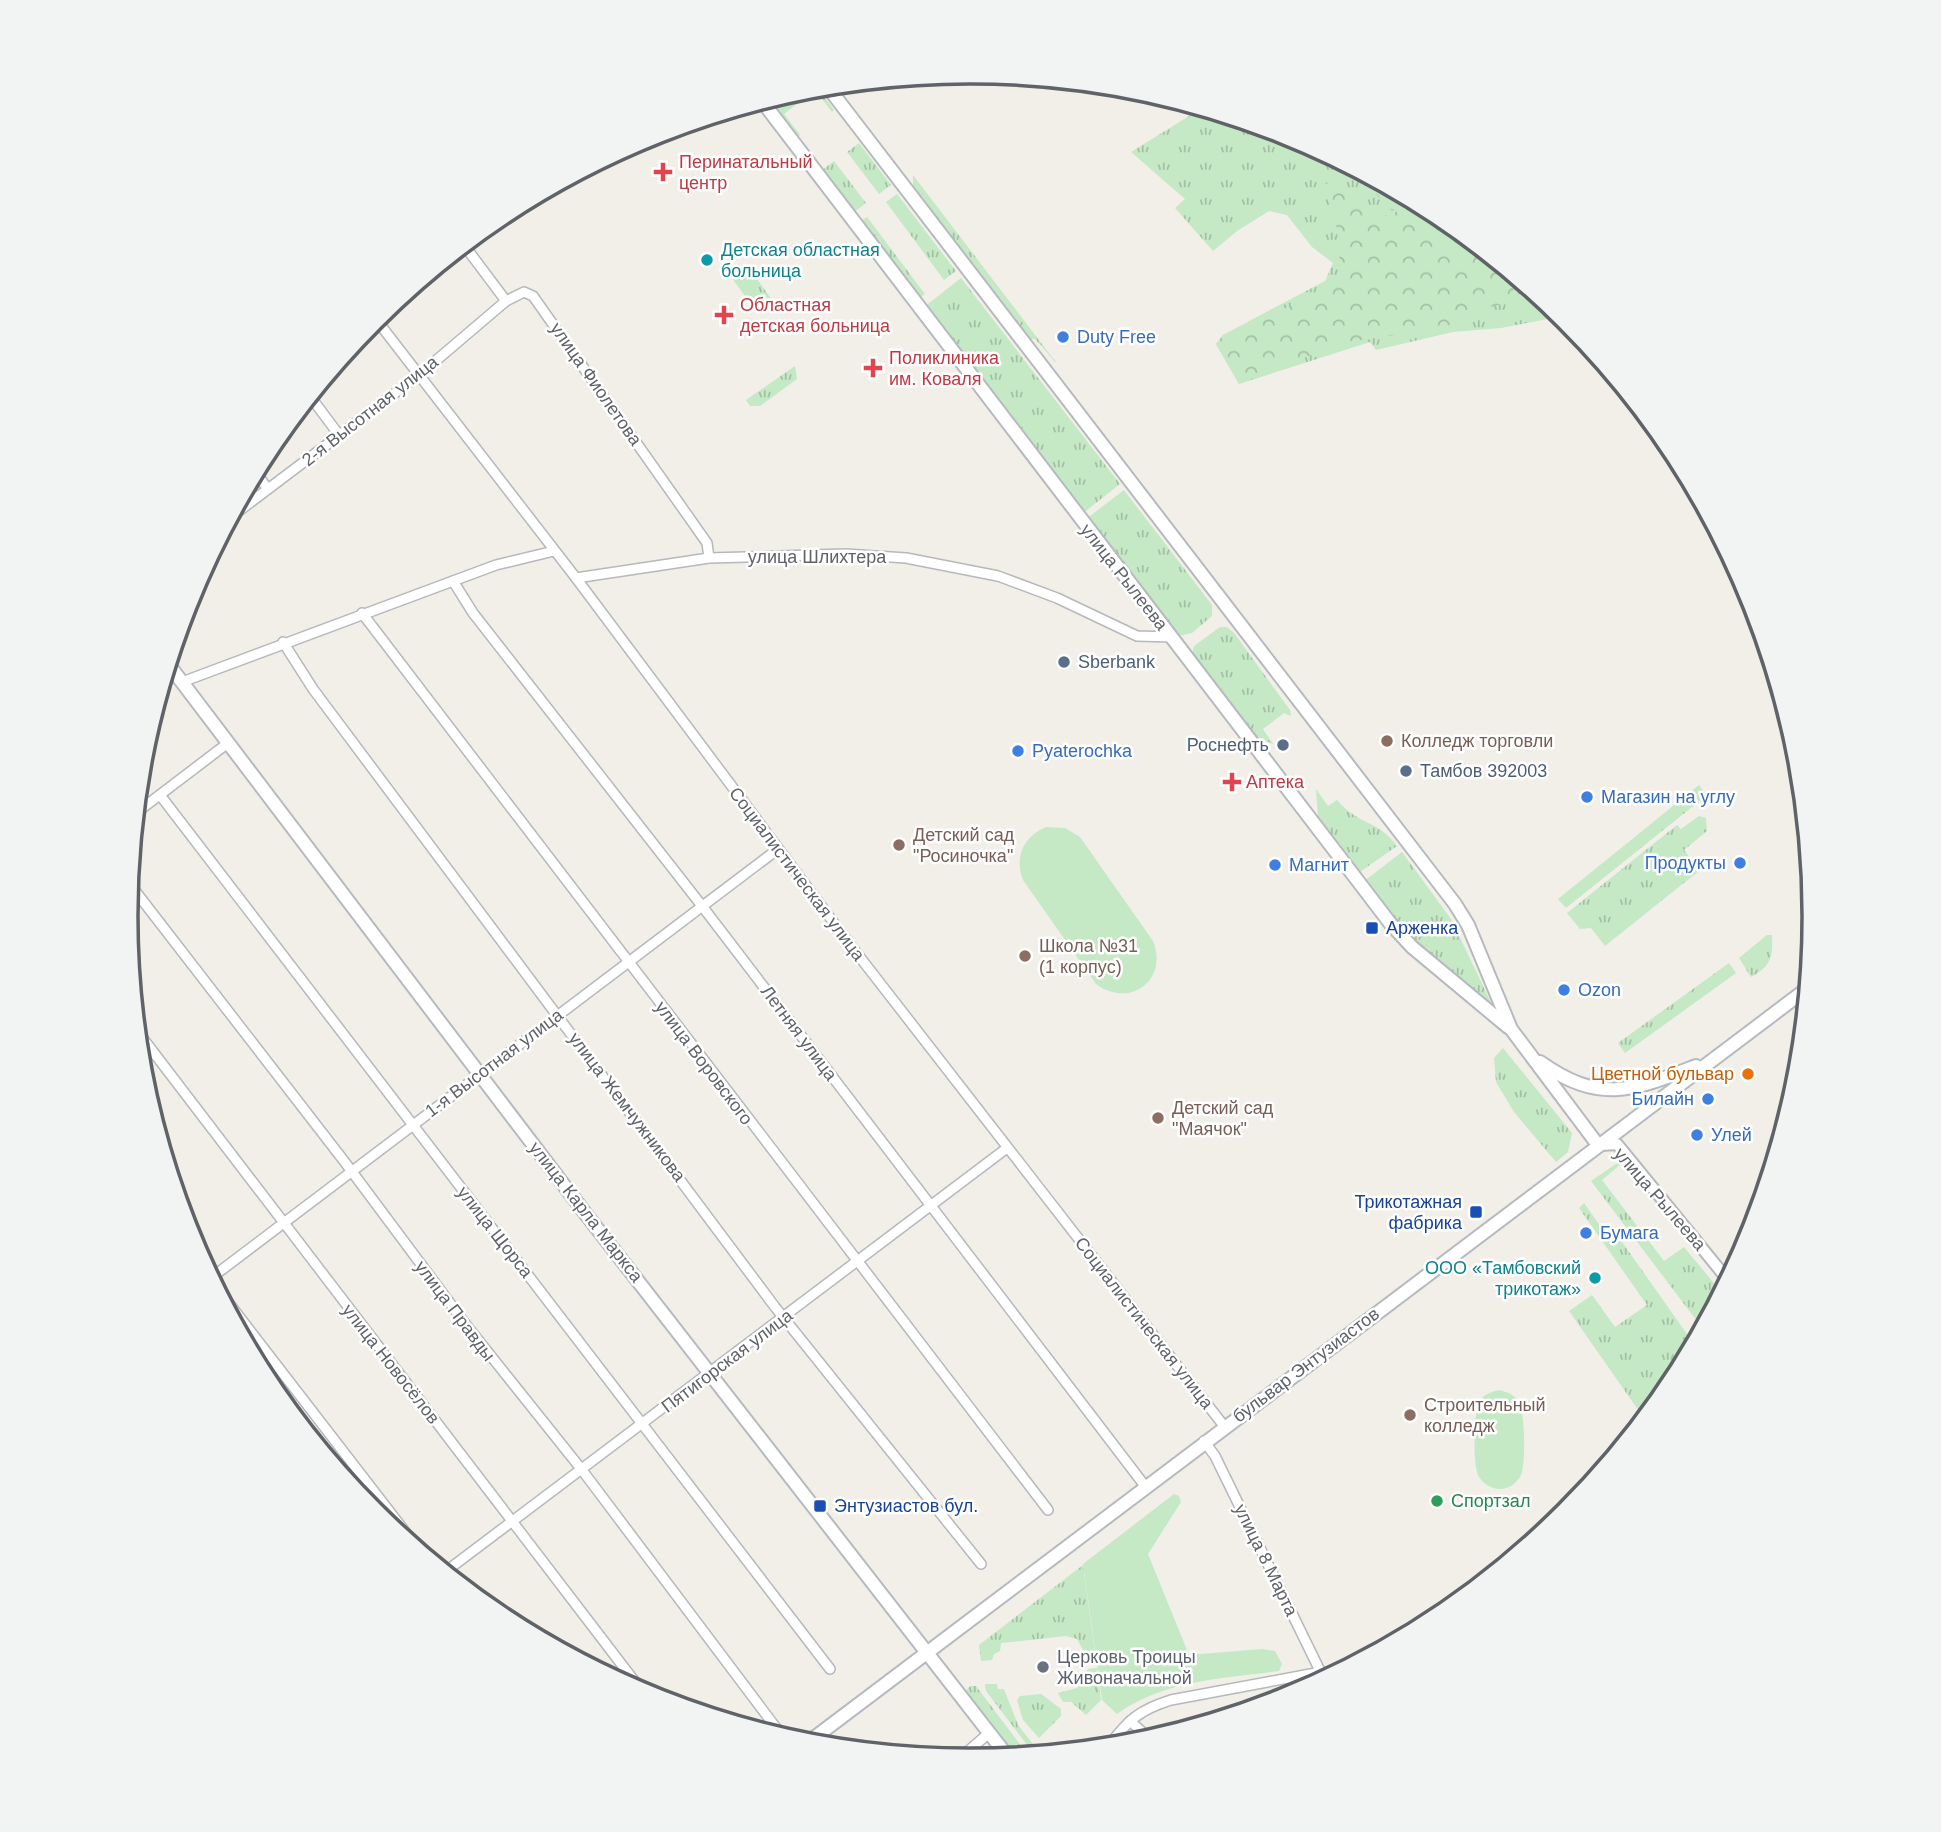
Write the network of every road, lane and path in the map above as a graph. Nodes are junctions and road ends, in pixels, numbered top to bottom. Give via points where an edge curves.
1 (834, 96) edge
2 (768, 109) edge
3 (469, 252) edge
4 (506, 302) junction
5 (383, 327) edge
6 (419, 375) junction
7 (315, 403) edge
8 (339, 435) junction
9 (262, 481) edge
10 (268, 489) junction
11 (248, 504) edge
12 (554, 551) junction
13 (709, 558) junction
14 (576, 578) junction
15 (453, 581) junction
16 (362, 613) junction
17 (1172, 637) junction
18 (283, 642) junction
19 (176, 673) edge
20 (182, 682) junction
21 (228, 743) junction
22 (160, 795) junction
23 (146, 805) edge
24 (778, 849) junction
25 (139, 894) edge
26 (702, 906) junction
27 (628, 963) junction
28 (1798, 995) edge
29 (558, 1015) junction
30 (1511, 1029) junction
31 (149, 1047) edge
32 (1528, 1054) junction
33 (1709, 1061) junction
34 (480, 1074) junction
35 (412, 1125) junction
36 (1598, 1145) junction
37 (1007, 1148) junction
38 (351, 1171) junction
39 (930, 1206) junction
40 (284, 1223) junction
41 (856, 1263) junction
42 (219, 1272) edge
43 (1722, 1273) edge
44 (783, 1318) junction
45 (248, 1328) edge
46 (711, 1373) junction
47 (644, 1423) junction
48 (1224, 1426) junction
49 (1204, 1441) junction
50 (582, 1470) junction
51 (1145, 1486) junction
52 (389, 1510) edge
53 (1048, 1510) dead end
54 (512, 1522) junction
55 (981, 1564) dead end
56 (452, 1567) edge
57 (929, 1651) junction
58 (830, 1669) dead end
59 (1320, 1670) edge
60 (629, 1674) edge
61 (1301, 1680) edge
62 (1130, 1721) junction
63 (773, 1724) edge
64 (1140, 1730) edge
65 (989, 1733) junction
66 (819, 1734) edge
67 (1119, 1734) edge
68 (1000, 1747) edge
69 (972, 1748) edge

1 - 30 main road, улица Рылеева via 1455,904
2 - 17 main road, улица Рылеева
3 - 4 street
4 - 6 street, 2-я Высотная улица
4 - 13 street, улица Фиолетова via 524,292 533,296 707,543
5 - 6 street, Социалистическая улица
6 - 8 street, 2-я Высотная улица
6 - 12 street, Социалистическая улица
7 - 8 street
8 - 10 street, 2-я Высотная улица
9 - 10 street
10 - 11 street, 2-я Высотная улица
12 - 14 street, Социалистическая улица
12 - 15 street
13 - 14 street, улица Шлихтера
13 - 17 street, улица Шлихтера via 846,554 948,564 1057,598 1137,636
14 - 24 street, Социалистическая улица
15 - 16 street
15 - 26 street, Летняя улица via 473,613
16 - 18 street
16 - 27 street, улица Воровского
17 - 30 main road, улица Рылеева via 1390,923 1412,947
18 - 20 street
18 - 29 street, улица Жемчужникова via 313,689
19 - 20 main road, улица Карла Маркса
20 - 21 main road, улица Карла Маркса
21 - 22 street
21 - 34 main road, улица Карла Маркса
22 - 23 street
22 - 35 street, улица Щорса
24 - 26 street, 1-я Высотная улица
24 - 37 street, Социалистическая улица
25 - 38 street, улица Правды
26 - 27 street, 1-я Высотная улица
26 - 39 street, Летняя улица
27 - 29 street, 1-я Высотная улица
27 - 41 street, улица Воровского
28 - 33 main road, бульвар Энтузиастов
29 - 34 street, 1-я Высотная улица
29 - 44 street, улица Жемчужникова
30 - 32 main road, улица Рылеева
31 - 40 street, улица Новосёлов
32 - 33 main road via 1553,1072 1617,1091
32 - 36 main road, улица Рылеева
33 - 36 main road, бульвар Энтузиастов
34 - 35 street, 1-я Высотная улица
34 - 46 main road, улица Карла Маркса
35 - 38 street, 1-я Высотная улица
35 - 47 street, улица Щорса
36 - 43 street, улица Рылеева via 1617,1144
36 - 48 main road, бульвар Энтузиастов
37 - 39 street, Пятигорская улица
37 - 48 street, Социалистическая улица
38 - 40 street, 1-я Высотная улица
38 - 50 street, улица Правды via 474,1336
39 - 41 street, Пятигорская улица
39 - 51 street, Летняя улица
40 - 42 street, 1-я Высотная улица
40 - 54 street, улица Новосёлов
41 - 44 street, Пятигорская улица
41 - 53 street, улица Воровского
44 - 46 street, Пятигорская улица
44 - 55 street, улица Жемчужникова
45 - 52 street
46 - 47 street, Пятигорская улица
46 - 57 main road, улица Карла Маркса
47 - 50 street, Пятигорская улица
47 - 58 street, улица Щорса
48 - 49 main road, бульвар Энтузиастов
49 - 51 main road, бульвар Энтузиастов
49 - 59 street, улица 8 Марта
50 - 54 street, Пятигорская улица
50 - 63 street, улица Правды
51 - 57 main road, бульвар Энтузиастов
54 - 56 street, Пятигорская улица
54 - 60 street, улица Новосёлов
57 - 65 main road, улица Карла Маркса
57 - 66 main road, бульвар Энтузиастов
61 - 62 street via 1171,1700 1138,1712
62 - 64 street
62 - 67 street
65 - 68 main road, улица Карла Маркса
65 - 69 street

